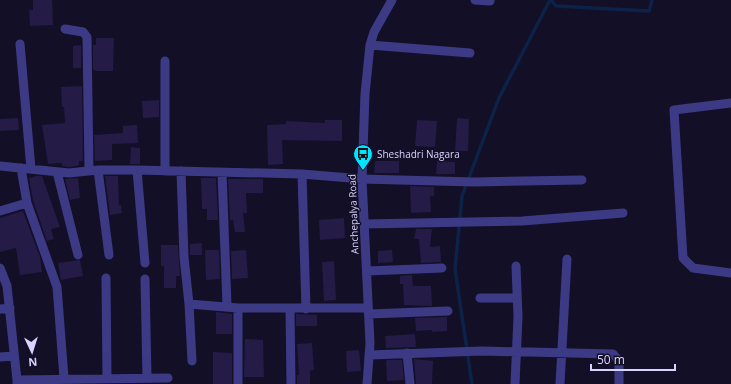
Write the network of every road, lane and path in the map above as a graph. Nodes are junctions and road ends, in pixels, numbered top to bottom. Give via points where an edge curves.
1 (392, 0) edge
2 (475, 0) edge
3 (490, 1) dead end
4 (65, 30) dead end
5 (20, 44) dead end
6 (370, 45) junction
7 (470, 53) dead end
8 (165, 61) dead end
9 (731, 103) edge
10 (0, 166) edge
11 (21, 168) junction
12 (31, 169) junction
13 (137, 170) junction
14 (94, 171) junction
15 (165, 171) junction
16 (181, 171) junction
17 (57, 172) junction
18 (222, 173) junction
19 (302, 174) junction
20 (362, 179) junction
21 (582, 180) dead end
22 (27, 203) junction
23 (0, 211) edge
24 (624, 213) dead end
25 (364, 224) junction
26 (78, 255) dead end
27 (109, 255) dead end
28 (567, 259) dead end
29 (145, 263) dead end
30 (516, 266) dead end
31 (0, 268) edge
32 (442, 268) dead end
33 (367, 271) junction
34 (731, 274) edge
35 (106, 278) dead end
36 (145, 279) dead end
37 (480, 298) dead end
38 (517, 298) junction
39 (189, 304) junction
40 (227, 305) junction
41 (10, 308) junction
42 (238, 308) junction
43 (290, 308) junction
44 (0, 309) edge
45 (306, 309) junction
46 (368, 311) junction
47 (448, 311) dead end
48 (516, 351) junction
49 (407, 353) junction
50 (562, 353) junction
51 (369, 355) junction
52 (14, 356) junction
53 (0, 357) edge
54 (192, 361) dead end
55 (64, 378) junction
56 (107, 378) junction
57 (147, 378) junction
58 (168, 378) dead end
59 (17, 382) edge
60 (238, 384) edge
61 (291, 384) edge
62 (367, 384) edge
63 (410, 384) edge
64 (515, 384) edge
65 (560, 384) edge
66 (619, 384) edge

1 - 6 street, Anchepalya Road via 374,32
2 - 3 street
4 - 14 street via 83,32 87,37
5 - 12 street
6 - 7 street
6 - 20 street, Anchepalya Road via 365,94
8 - 15 street
9 - 34 street via 674,110 683,258 693,268
10 - 11 street
11 - 12 street
11 - 22 street
12 - 17 street
13 - 14 street
13 - 15 street
13 - 29 street
14 - 17 street
14 - 27 street
15 - 16 street
16 - 18 street
16 - 39 street via 184,257
17 - 26 street
18 - 19 street
18 - 40 street
19 - 20 street
19 - 45 street
20 - 21 street via 474,182
20 - 25 street, Anchepalya Road
22 - 23 street
22 - 55 street via 58,287
24 - 25 street via 522,221
25 - 33 street, Anchepalya Road
28 - 50 street
30 - 38 street
31 - 41 street via 7,286
32 - 33 street
33 - 46 street, Anchepalya Road
35 - 56 street
36 - 57 street
37 - 38 street
38 - 48 street
39 - 40 street
39 - 54 street
40 - 42 street
41 - 44 street
41 - 52 street
42 - 43 street
42 - 60 street
43 - 45 street
43 - 61 street
45 - 46 street
46 - 47 street
46 - 51 street, Anchepalya Road
48 - 49 street
48 - 50 street
48 - 64 street
49 - 51 street
49 - 63 street
50 - 65 street
50 - 66 street via 613,354 619,361
51 - 62 street, Anchepalya Road
52 - 53 street
52 - 59 street
55 - 56 street
55 - 59 street
56 - 57 street
57 - 58 street

